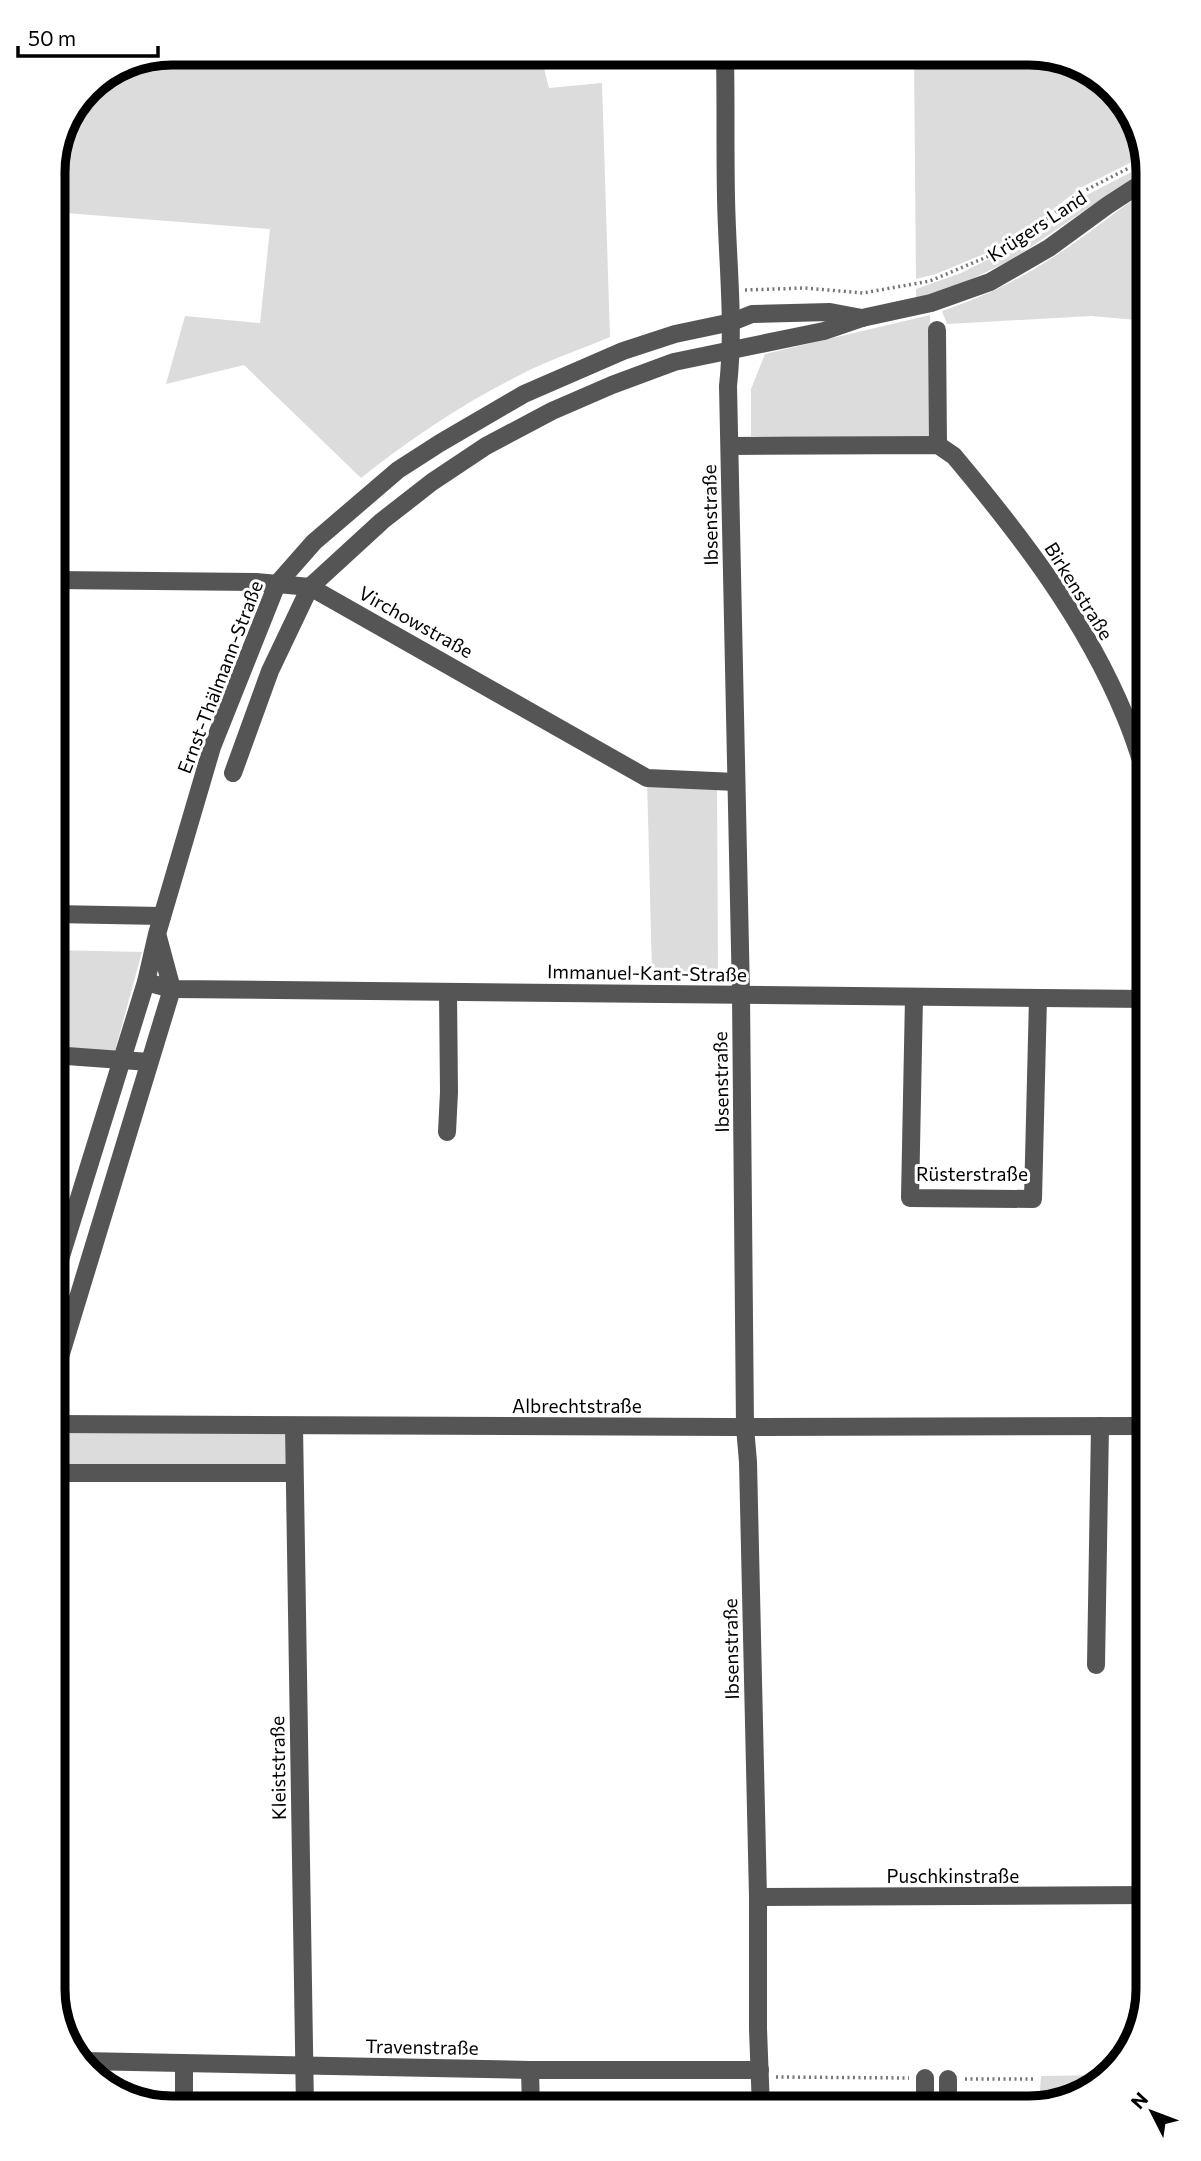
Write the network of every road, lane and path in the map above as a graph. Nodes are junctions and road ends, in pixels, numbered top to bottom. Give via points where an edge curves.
1 (725, 65) edge
2 (1135, 165) edge
3 (1136, 188) edge
4 (730, 290) junction
5 (862, 318) junction
6 (732, 322) junction
7 (937, 330) dead end
8 (732, 351) junction
9 (938, 445) junction
10 (730, 446) junction
11 (65, 580) edge
12 (277, 584) junction
13 (310, 587) junction
14 (1136, 746) edge
15 (233, 773) dead end
16 (736, 782) junction
17 (65, 914) edge
18 (162, 916) junction
19 (157, 934) junction
20 (146, 982) junction
21 (172, 989) junction
22 (448, 992) junction
23 (741, 995) junction
24 (914, 997) junction
25 (1038, 998) junction
26 (1136, 999) edge
27 (65, 1056) edge
28 (122, 1059) junction
29 (149, 1062) junction
30 (447, 1132) dead end
31 (65, 1243) edge
32 (65, 1337) edge
33 (65, 1424) edge
34 (294, 1426) junction
35 (1100, 1426) junction
36 (1136, 1426) edge
37 (745, 1427) junction
38 (65, 1473) edge
39 (293, 1473) junction
40 (1096, 1665) dead end
41 (1136, 1895) edge
42 (758, 1897) junction
43 (93, 2062) edge
44 (184, 2063) junction
45 (305, 2066) junction
46 (530, 2070) junction
47 (760, 2073) junction
48 (925, 2078) joint
49 (948, 2079) joint
50 (1034, 2079) dead end
51 (184, 2096) edge
52 (305, 2096) edge
53 (531, 2096) edge
54 (761, 2096) edge
55 (925, 2096) edge
56 (948, 2096) edge

1 - 4 street, Ibsenstraße
2 - 4 path via 1080,193 989,256 930,281 863,293 805,288
3 - 5 street, Krügers Land via 990,282 931,303
4 - 6 street, Ibsenstraße
5 - 6 street, Krügers Land via 830,312 752,314
5 - 8 street, Krügers Land
6 - 8 street, Ibsenstraße
6 - 12 street, Ernst-Thälmann-Straße via 623,351 524,394 398,470 314,542
7 - 9 street
8 - 10 street, Ibsenstraße
8 - 13 street via 674,362 612,385 486,446 382,521
9 - 10 street
9 - 14 street, Birkenstraße via 954,456 1047,574 1098,660
10 - 16 street, Ibsenstraße
11 - 12 street, Virchowstraße
12 - 13 street, Virchowstraße
12 - 18 street, Ernst-Thälmann-Straße via 212,747
13 - 15 street via 271,671
13 - 16 street, Virchowstraße via 647,778
16 - 23 street, Ibsenstraße
17 - 18 street
18 - 19 street, Ernst-Thälmann-Straße
19 - 20 street, Ernst-Thälmann-Straße
19 - 21 street
20 - 21 street, Immanuel-Kant-Straße
20 - 28 street, Ernst-Thälmann-Straße
21 - 22 street, Immanuel-Kant-Straße
21 - 29 street
22 - 23 street, Immanuel-Kant-Straße
22 - 30 street
23 - 24 street, Immanuel-Kant-Straße
23 - 37 street, Ibsenstraße
24 - 25 street, Immanuel-Kant-Straße
24 - 25 street, Rüsterstraße via 910,1198 1033,1199
25 - 26 street, Immanuel-Kant-Straße
27 - 28 street
28 - 29 street
28 - 31 street, Ernst-Thälmann-Straße
29 - 32 street
33 - 34 street, Albrechtstraße
34 - 37 street, Albrechtstraße
34 - 39 street, Kleiststraße
35 - 36 street, Albrechtstraße
35 - 37 street, Albrechtstraße
35 - 40 street
37 - 42 street, Ibsenstraße
38 - 39 street
39 - 45 street, Kleiststraße
41 - 42 street, Puschkinstraße
42 - 47 street, Ibsenstraße
43 - 44 street, Travenstraße
44 - 45 street, Travenstraße
44 - 51 street
45 - 46 street, Travenstraße
45 - 52 street, Kleiststraße
46 - 47 street, Travenstraße
46 - 53 street
47 - 48 path
47 - 54 street, Ibsenstraße
48 - 55 street
49 - 50 path
49 - 56 street

